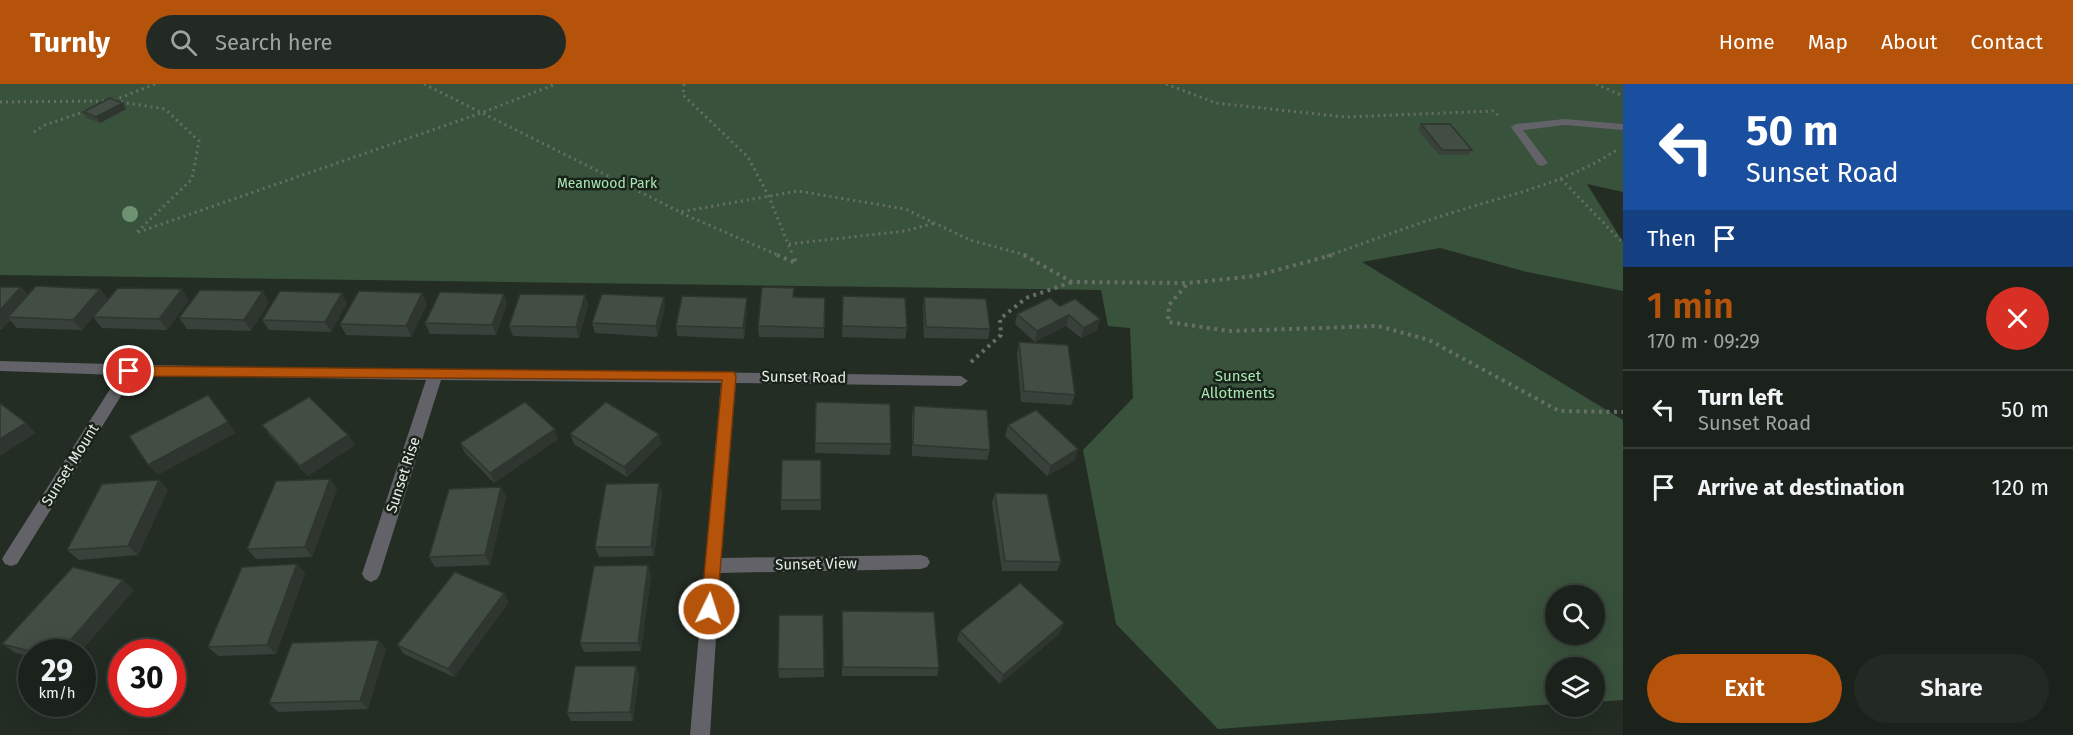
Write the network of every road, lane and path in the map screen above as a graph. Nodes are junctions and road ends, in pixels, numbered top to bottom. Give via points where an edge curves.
1 (155, 84) edge
2 (424, 84) edge
3 (556, 84) edge
4 (684, 84) edge
5 (1166, 84) edge
6 (1596, 84) edge
7 (1623, 96) edge
8 (112, 101) junction
9 (0, 102) edge
10 (101, 105) edge
11 (90, 109) edge
12 (481, 113) junction
13 (1516, 127) junction
14 (1623, 127) edge
15 (34, 132) dead end
16 (1623, 145) edge
17 (1542, 162) joint
18 (1561, 180) junction
19 (770, 196) junction
20 (680, 213) junction
21 (935, 223) junction
22 (1623, 243) edge
23 (789, 244) junction
24 (1072, 282) junction
25 (1188, 283) junction
26 (0, 366) edge
27 (129, 371) junction
28 (435, 375) junction
29 (729, 376) junction
30 (961, 381) joint
31 (1623, 412) edge
32 (11, 559) dead end
33 (921, 562) dead end
34 (712, 566) junction
35 (371, 574) dead end
36 (700, 735) edge

1 - 8 path
2 - 12 path
3 - 12 path
4 - 19 path via 683,94 748,157
5 - 13 path via 1216,103 1345,117 1492,111
6 - 7 path
8 - 9 path
8 - 10 path
8 - 12 path via 165,109 199,141 192,179 136,233
11 - 15 path
12 - 20 path
13 - 14 street via 1565,122
13 - 17 street
16 - 18 path via 1604,160
17 - 18 path
18 - 22 path
18 - 25 path via 1536,191 1428,220 1315,261 1216,283
19 - 20 path
19 - 21 path via 798,191 837,196 905,209
19 - 23 path
20 - 23 path via 796,263
21 - 23 path via 905,231
21 - 24 path via 970,240 1029,256
24 - 25 path
24 - 30 path via 1026,298 1000,319 1001,335 971,362
25 - 31 path via 1169,305 1168,322 1229,331 1378,326 1430,340 1559,411
26 - 27 street, Sunset Road
27 - 28 street, Sunset Road
27 - 32 street, Sunset Mount
28 - 29 street, Sunset Road
28 - 35 street, Sunset Rise
29 - 30 street, Sunset Road
29 - 34 street
33 - 34 street, Sunset View
34 - 36 street

